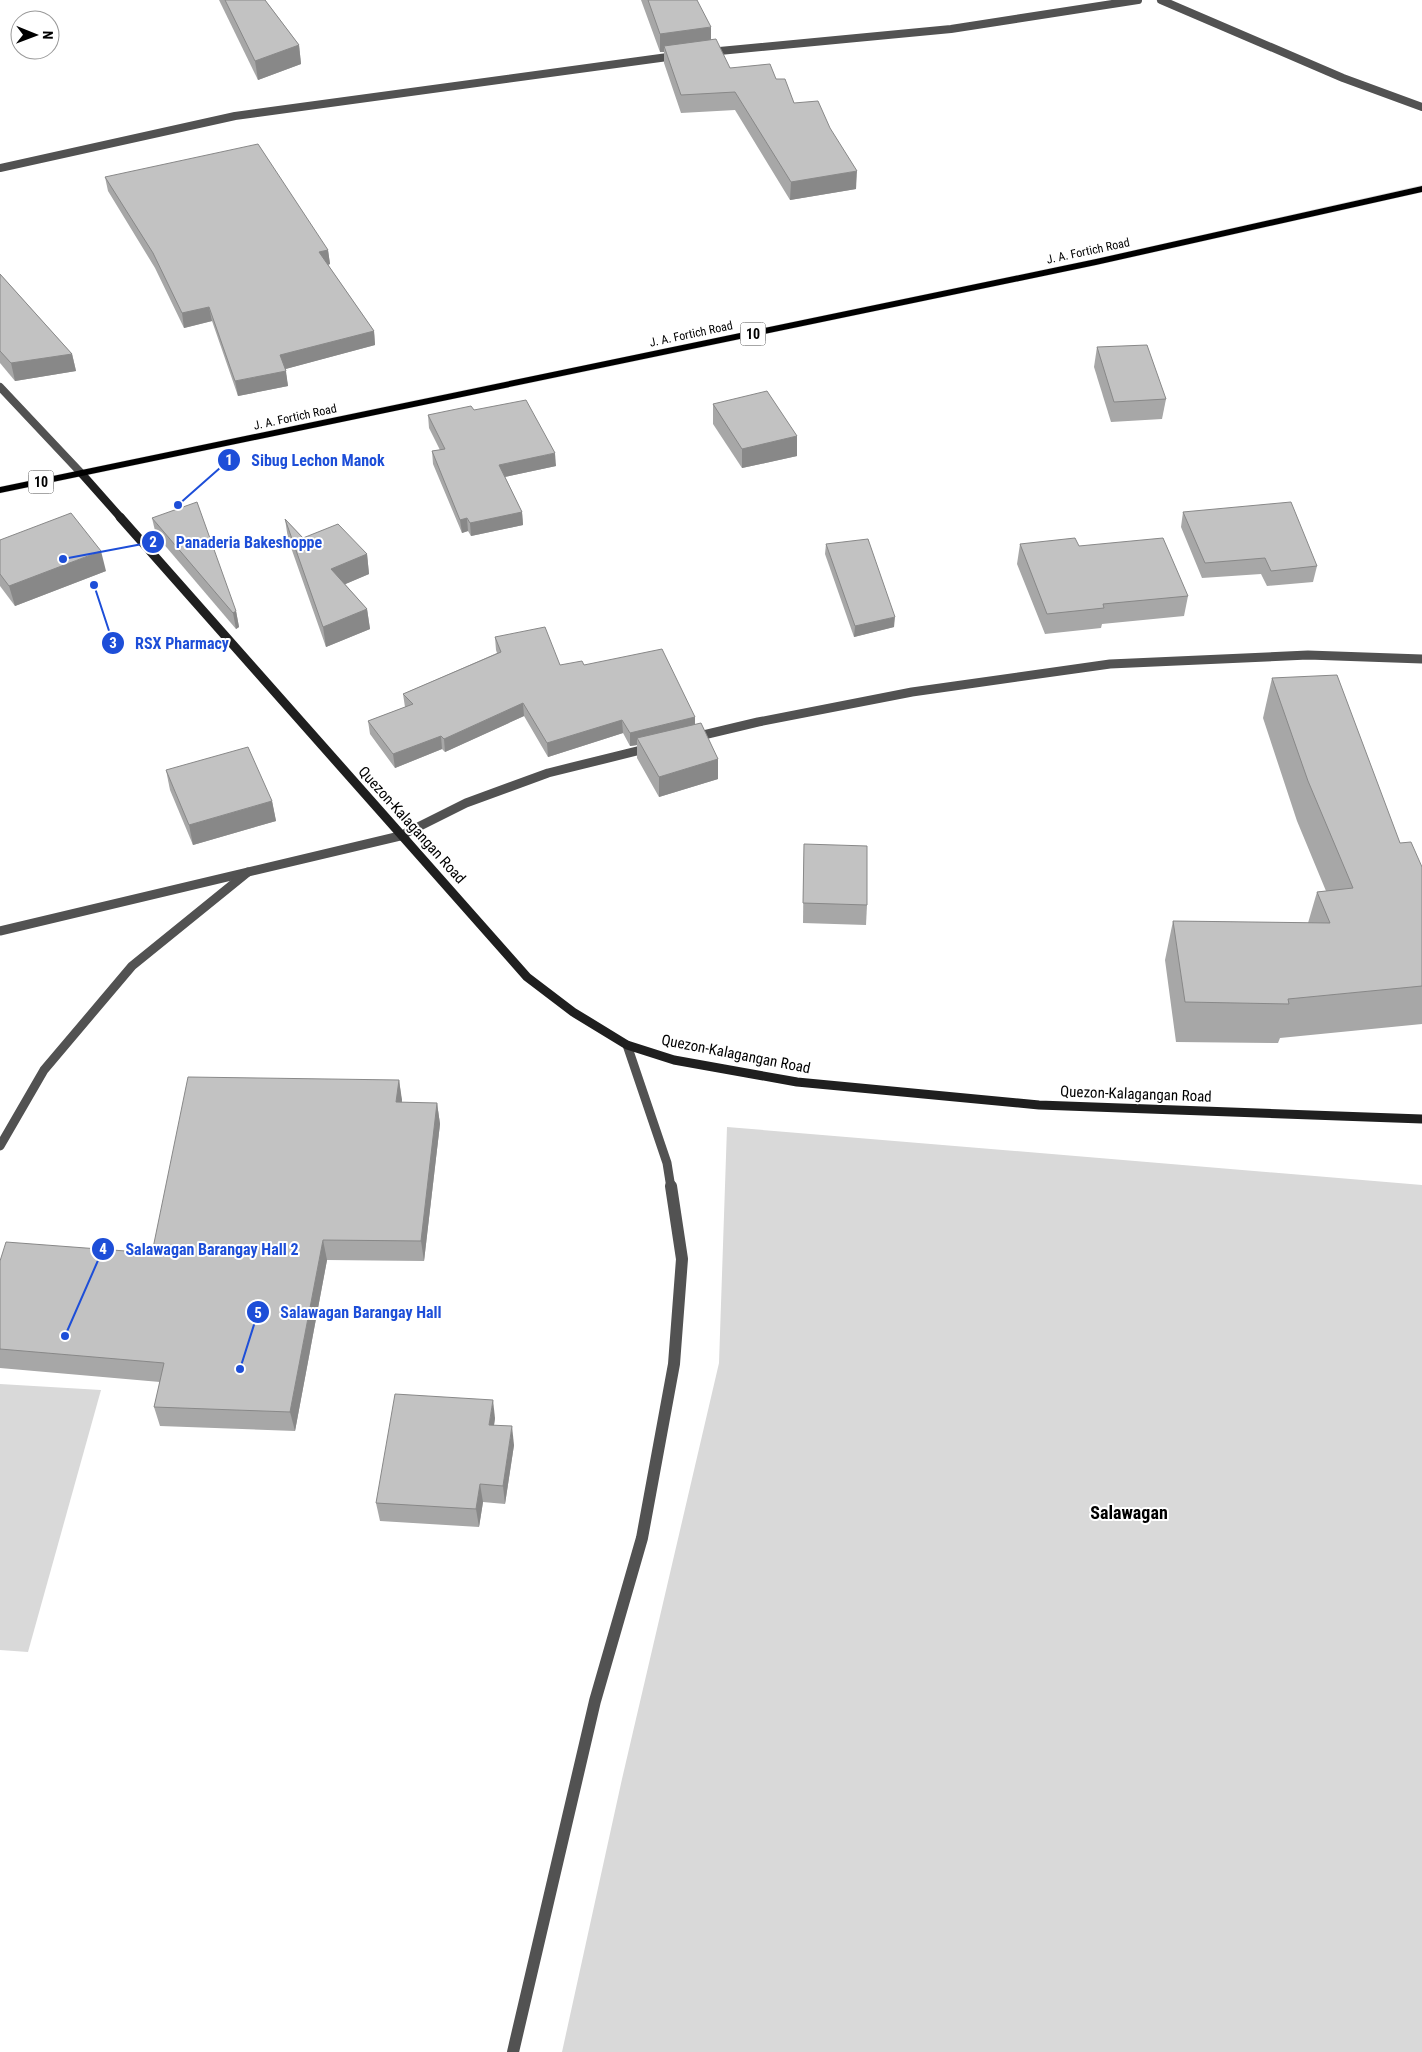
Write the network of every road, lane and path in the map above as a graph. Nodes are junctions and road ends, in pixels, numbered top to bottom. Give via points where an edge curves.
1 (1138, 0) edge
2 (1161, 0) edge
3 (697, 53) edge
4 (688, 55) edge
5 (1422, 107) edge
6 (0, 168) edge
7 (1422, 189) edge
8 (0, 387) edge
9 (82, 474) junction
10 (0, 490) edge
11 (1422, 659) edge
12 (682, 741) edge
13 (663, 745) edge
14 (400, 836) junction
15 (251, 870) junction
16 (0, 931) edge
17 (627, 1044) junction
18 (1422, 1119) edge
19 (0, 1146) edge
20 (513, 2052) edge

1 - 3 street via 951,29
2 - 5 street via 1343,78
4 - 6 street via 235,116
7 - 9 highway, J. A. Fortich Road / 10 via 1086,264
8 - 9 street
9 - 10 highway, 10
9 - 14 main road, Quezon-Kalagangan Road
11 - 12 street via 1308,655 1110,664 912,692 758,722
13 - 14 street via 548,773 466,803
14 - 15 street
14 - 17 main road, Quezon-Kalagangan Road via 528,977 573,1012
15 - 16 street
15 - 19 street via 132,966 44,1070
17 - 18 main road, Quezon-Kalagangan Road via 674,1060 797,1082 1029,1105
17 - 20 street via 667,1163 682,1259 674,1364 642,1538 595,1701

